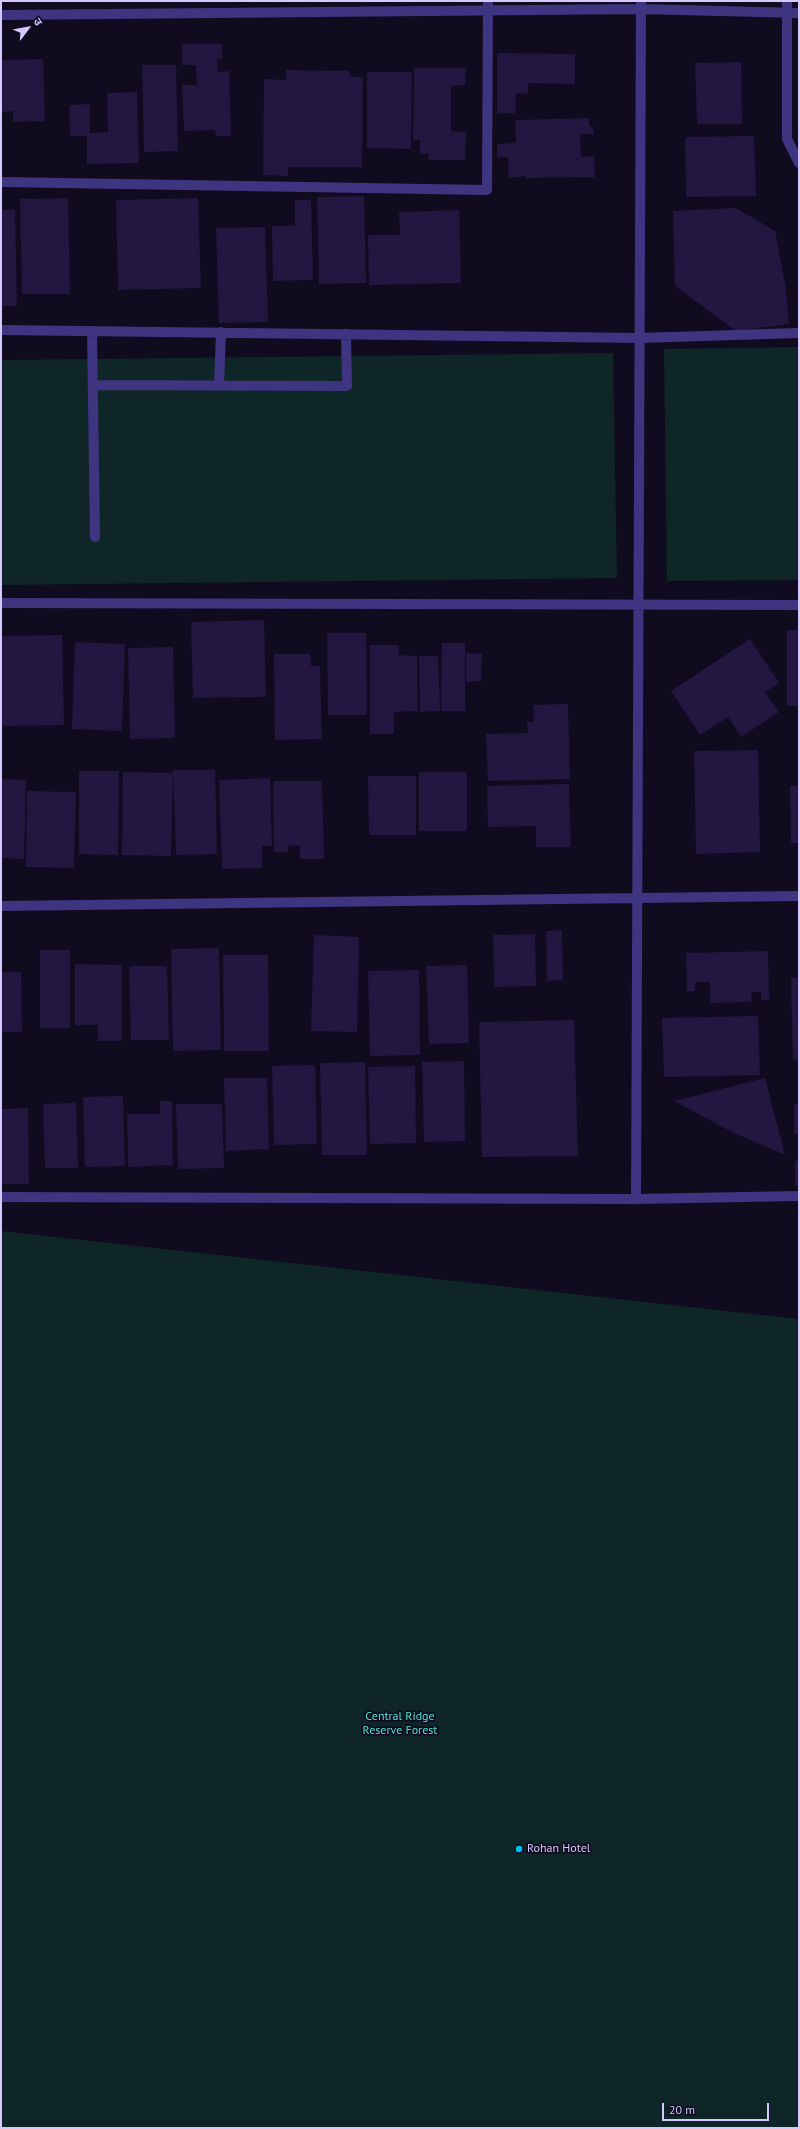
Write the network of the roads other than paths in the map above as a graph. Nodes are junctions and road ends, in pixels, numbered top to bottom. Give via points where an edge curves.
1 (787, 1) edge
2 (641, 5) edge
3 (488, 6) edge
4 (787, 13) junction
5 (799, 13) edge
6 (1, 15) edge
7 (799, 163) edge
8 (1, 182) edge
9 (1, 330) edge
10 (92, 331) junction
11 (221, 332) junction
12 (799, 333) edge
13 (346, 334) junction
14 (640, 338) junction
15 (92, 384) junction
16 (219, 385) junction
17 (95, 537) dead end
18 (1, 603) edge
19 (638, 604) junction
20 (799, 605) edge
21 (799, 896) edge
22 (637, 897) junction
23 (1, 906) edge
24 (799, 1196) edge
25 (1, 1197) edge
26 (636, 1199) junction

1 - 4 street
2 - 3 street
2 - 4 street
2 - 14 street
3 - 6 street
3 - 8 street via 487,190
4 - 5 street
4 - 7 street via 787,139
9 - 10 street
10 - 11 street
10 - 15 street
11 - 13 street
11 - 16 street
12 - 14 street
13 - 14 street
13 - 16 street via 347,386
14 - 19 street
15 - 16 street
15 - 17 street
18 - 19 street
19 - 20 street
19 - 22 street
21 - 22 street
22 - 23 street
22 - 26 street
24 - 26 street
25 - 26 street

